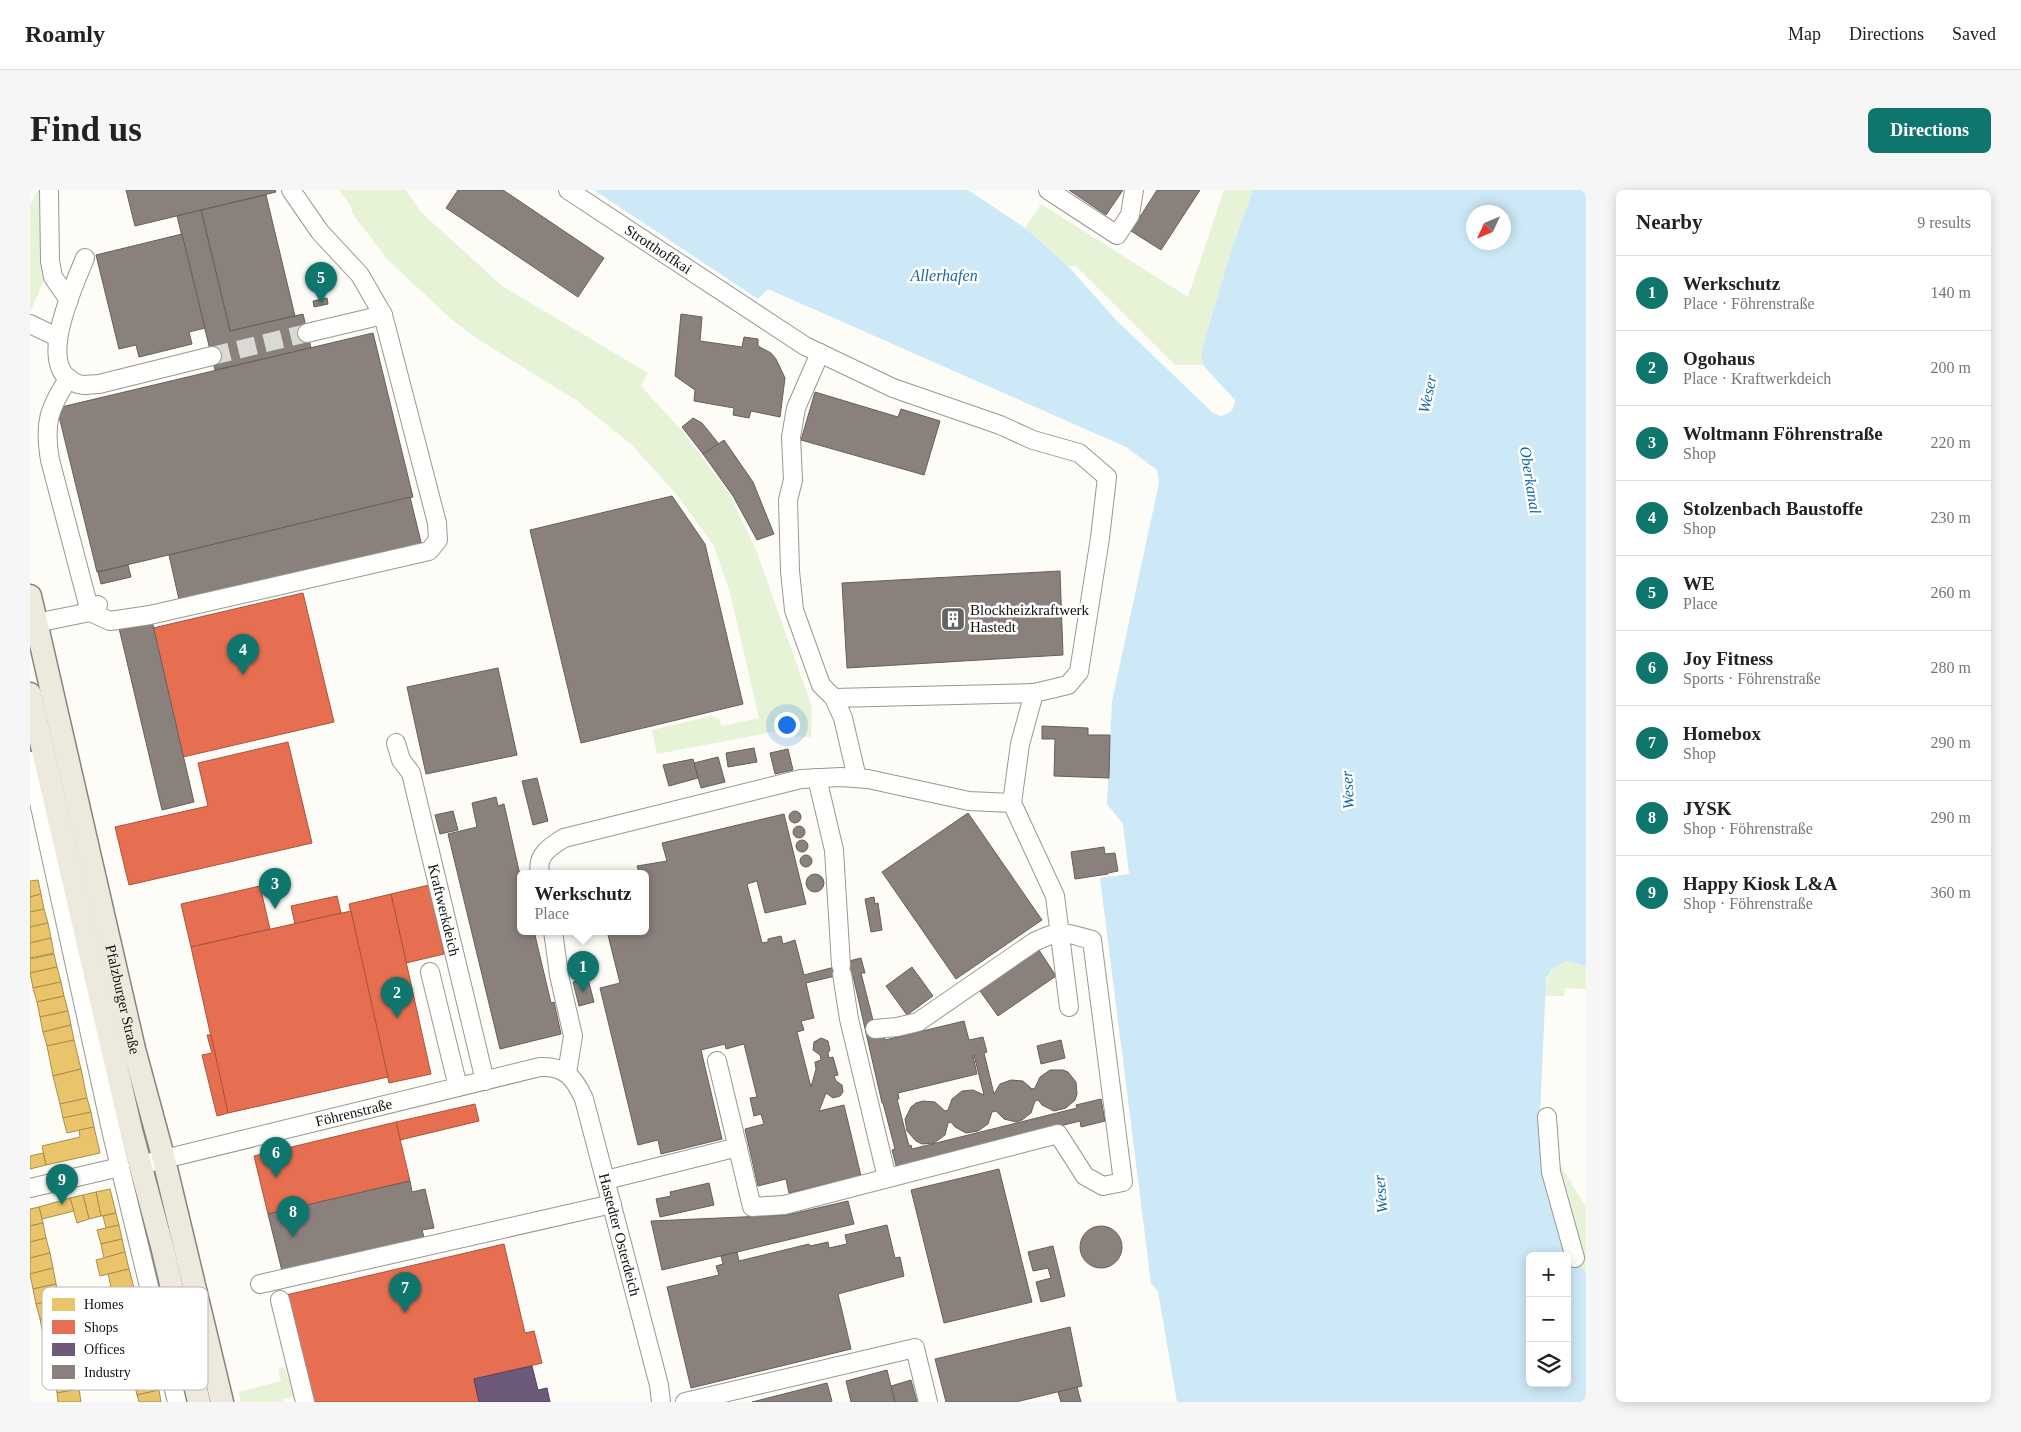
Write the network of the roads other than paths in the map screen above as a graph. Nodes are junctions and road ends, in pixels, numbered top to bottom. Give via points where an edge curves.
1 (49, 190) edge
2 (291, 190) edge
3 (568, 190) edge
4 (1048, 190) edge
5 (1134, 190) edge
6 (85, 258) dead end
7 (68, 300) junction
8 (383, 315) junction
9 (30, 324) edge
10 (307, 333) tunnel mouth
11 (57, 338) junction
12 (820, 353) junction
13 (212, 356) tunnel mouth
14 (69, 378) junction
15 (30, 596) edge
16 (94, 608) junction
17 (36, 623) junction
18 (1034, 692) junction
19 (30, 694) edge
20 (834, 698) junction
21 (396, 743) dead end
22 (30, 761) edge
23 (817, 778) junction
24 (857, 778) junction
25 (1012, 803) junction
26 (539, 870) edge
27 (1060, 932) junction
28 (554, 935) edge
29 (430, 972) dead end
30 (1069, 1007) dead end
31 (864, 1030) junction
32 (717, 1061) dead end
33 (567, 1074) junction
34 (485, 1081) junction
35 (458, 1088) junction
36 (1547, 1117) dead end
37 (738, 1147) junction
38 (164, 1160) junction
39 (130, 1166) junction
40 (887, 1178) junction
41 (606, 1180) junction
42 (30, 1188) edge
43 (612, 1204) junction
44 (1577, 1248) edge
45 (260, 1284) dead end
46 (154, 1287) edge
47 (172, 1287) edge
48 (194, 1287) edge
49 (280, 1300) dead end
50 (208, 1344) edge
51 (222, 1402) edge
52 (305, 1402) edge
53 (661, 1402) edge
54 (684, 1402) edge
55 (928, 1402) edge

1 - 7 street via 50,261 53,277
2 - 8 street via 320,232 360,275
3 - 12 street, Strotthoffkai
4 - 5 street via 1117,235 1130,215
6 - 7 street
7 - 11 street
8 - 10 street
8 - 16 street via 437,522 438,540 429,551 150,615 110,621
9 - 11 street
11 - 14 street via 60,369
12 - 18 street, Strotthoffkai via 893,388 1000,425 1033,440 1079,453 1108,477 1079,672 1068,685
12 - 20 street via 796,408 791,437 794,480 788,500 790,562 794,610 821,685
13 - 14 street via 99,384 82,385
14 - 16 street via 49,417 47,438 50,460
15 - 17 main road, Pfalzburger Straße
16 - 17 street
17 - 38 main road, Pfalzburger Straße via 132,1040
18 - 20 street
18 - 25 street via 1020,744
19 - 39 main road, Pfalzburger Straße
20 - 24 street via 843,718
21 - 34 street, Kraftwerkdeich via 401,760 411,773
22 - 39 street, Pfalzburger Straße
23 - 24 street
23 - 26 street via 801,779 564,838 546,850
23 - 31 street via 834,850 841,970
24 - 25 street via 969,801
25 - 27 street via 1055,896
27 - 30 street
27 - 31 street via 1034,942 918,1022
27 - 40 street via 1092,940 1123,1182 1103,1186 1085,1176 1058,1134
28 - 33 street via 573,1036
29 - 35 street
31 - 40 street
32 - 37 street
33 - 34 street, Föhrenstraße via 554,1066 540,1067
33 - 41 street, Hastedter Osterdeich via 577,1083 584,1099
34 - 35 street, Föhrenstraße
35 - 38 street, Föhrenstraße
36 - 44 street via 1550,1172
37 - 40 street via 752,1207 784,1205
37 - 41 street
38 - 39 street, Föhrenstraße
38 - 48 main road, Pfalzburger Straße
39 - 42 street, Föhrenstraße
39 - 46 street, Pfalzburger Straße
39 - 47 main road, Pfalzburger Straße via 163,1250
41 - 43 street, Hastedter Osterdeich
43 - 45 street
43 - 53 street, Hastedter Osterdeich
49 - 52 street
50 - 51 main road, Pfalzburger Straße
54 - 55 street via 915,1348

